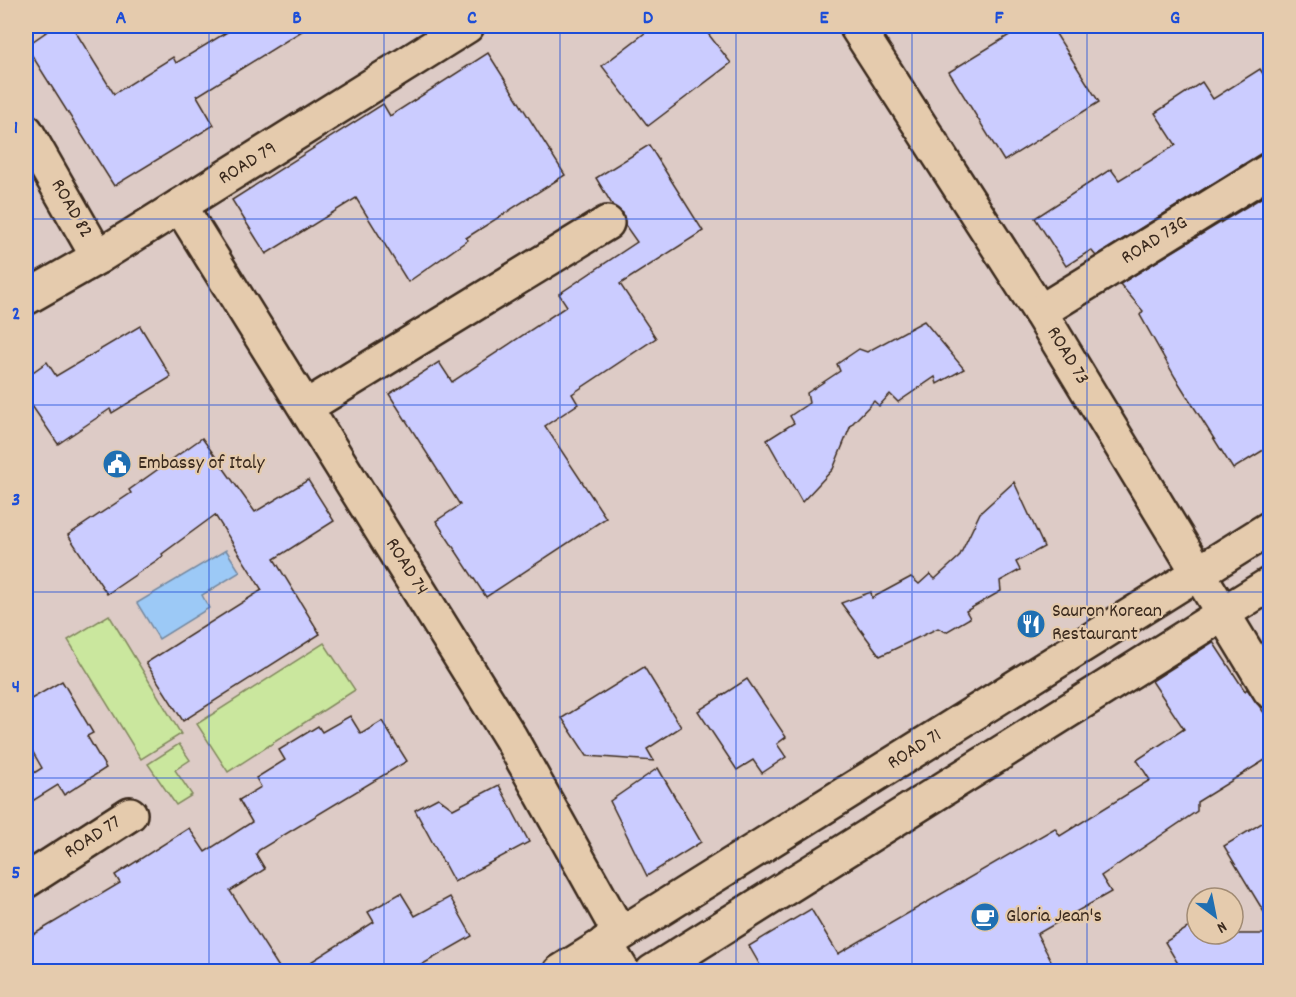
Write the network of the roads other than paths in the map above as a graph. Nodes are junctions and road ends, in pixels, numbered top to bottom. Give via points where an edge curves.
1 (468, 26) edge
2 (856, 26) edge
3 (26, 131) edge
4 (1270, 170) edge
5 (180, 206) junction
6 (607, 223) dead end
7 (98, 257) junction
8 (26, 298) edge
9 (1040, 312) junction
10 (306, 407) junction
11 (1270, 528) edge
12 (1198, 573) junction
13 (1270, 584) edge
14 (1223, 613) junction
15 (1270, 691) edge
16 (130, 814) dead end
17 (26, 881) edge
18 (620, 935) junction
19 (656, 971) edge
20 (560, 972) edge
21 (623, 972) edge

1 - 5 street, ROAD 79
2 - 9 street, ROAD 73
3 - 7 street, ROAD 82
4 - 9 street, ROAD 73G
5 - 7 street, ROAD 79
5 - 10 street, ROAD 74
6 - 10 street
7 - 8 street, ROAD 79
9 - 12 street, ROAD 73
10 - 18 street, ROAD 74 via 510,737
11 - 12 street, ROAD 71
12 - 14 street, ROAD 73
12 - 18 street, ROAD 71
13 - 14 street
14 - 15 street, ROAD 73
14 - 19 street
16 - 17 street, ROAD 77
18 - 19 street
18 - 20 street, ROAD 71
18 - 21 street

